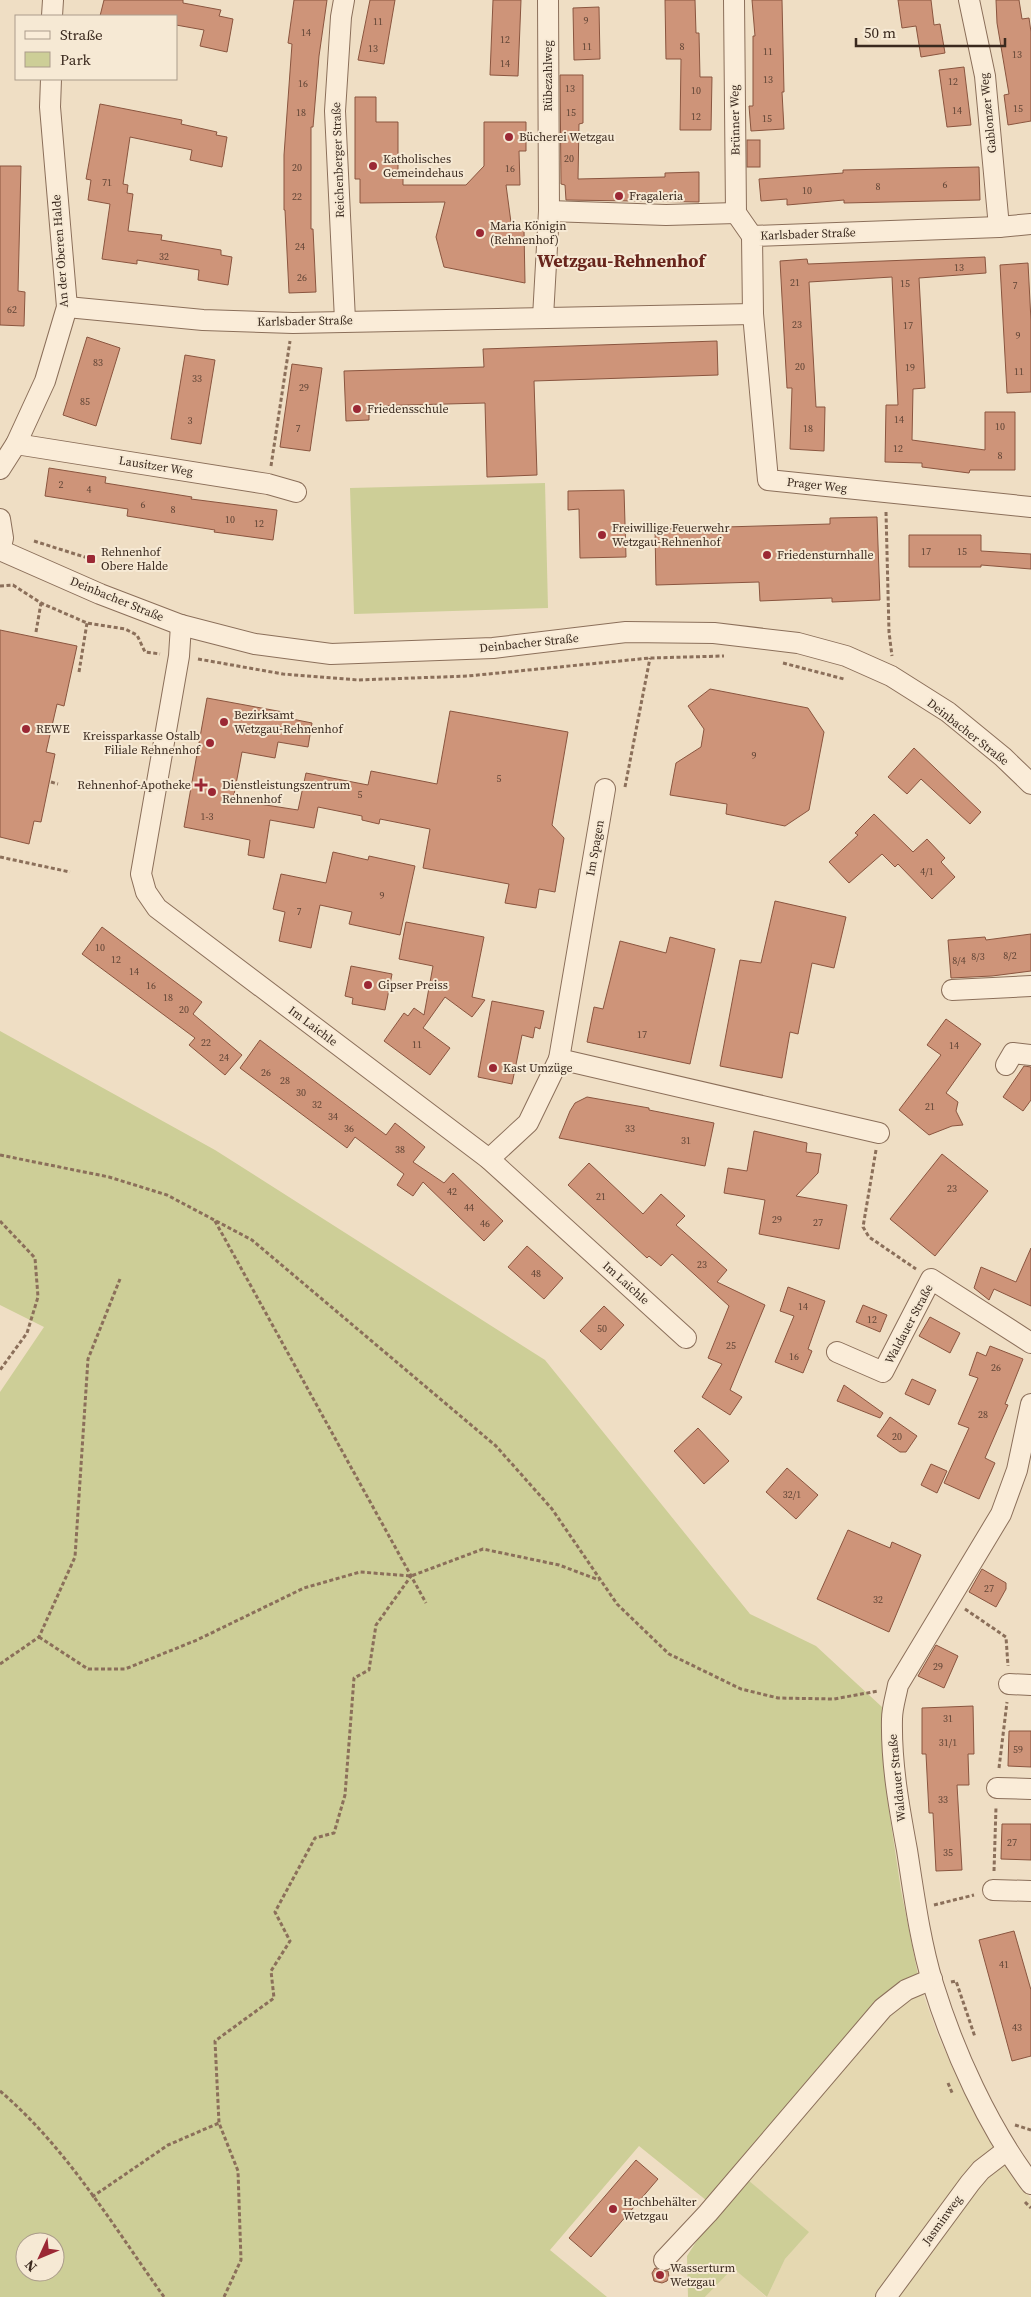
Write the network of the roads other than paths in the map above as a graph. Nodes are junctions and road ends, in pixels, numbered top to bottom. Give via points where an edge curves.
1 (53, 0) edge
2 (344, 0) edge
3 (548, 0) edge
4 (734, 0) edge
5 (969, 0) edge
6 (52, 15) edge
7 (51, 80) edge
8 (549, 212) junction
9 (736, 213) junction
10 (1031, 224) edge
11 (1000, 227) junction
12 (752, 236) junction
13 (67, 307) junction
14 (753, 314) junction
15 (544, 317) junction
16 (345, 320) junction
17 (16, 444) junction
18 (0, 469) edge
19 (296, 492) dead end
20 (1031, 507) edge
21 (0, 519) edge
22 (0, 550) edge
23 (181, 625) junction
24 (1031, 784) edge
25 (605, 789) road end
26 (1031, 986) edge
27 (952, 990) dead end
28 (1031, 1055) edge
29 (559, 1059) junction
30 (1006, 1065) dead end
31 (879, 1133) road end
32 (489, 1159) junction
33 (686, 1338) dead end
34 (1031, 1343) edge
35 (837, 1352) dead end
36 (1031, 1404) edge
37 (1009, 1684) road end
38 (1031, 1685) edge
39 (997, 1788) road end
40 (1031, 1789) edge
41 (993, 1890) road end
42 (1031, 1891) edge
43 (932, 1980) junction
44 (1018, 2158) edge
45 (1031, 2184) edge
46 (664, 2260) dead end
47 (886, 2297) edge

1 - 6 street
2 - 16 street, Reichenberger Straße via 335,111
3 - 8 street, Rübezahlweg
4 - 9 street, Brünner Weg
5 - 11 street, Gablonzer Weg via 985,76
7 - 13 street, An der Oberen Halde via 50,107
8 - 9 street
8 - 15 street
9 - 12 street
10 - 11 street, Karlsbader Straße
11 - 12 street, Karlsbader Straße
12 - 14 street, Karlsbader Straße
13 - 16 street, Karlsbader Straße via 203,320 293,323
13 - 17 street, An der Oberen Halde via 46,381
14 - 15 street, Karlsbader Straße
14 - 20 street, Prager Weg via 768,480
15 - 16 street, Karlsbader Straße
17 - 18 street, An der Oberen Halde
17 - 19 street, Lausitzer Weg via 268,484
21 - 22 street via 3,538
22 - 23 street, Deinbacher Straße
23 - 24 street, Deinbacher Straße via 255,644 332,654 493,648 626,632 714,632 798,643 846,656 884,673 948,712
23 - 32 street, Im Laichle via 179,656 141,874 146,892 157,908
25 - 29 street, Im Spagen
26 - 27 street
28 - 30 street via 1013,1053
29 - 31 street
29 - 32 street, Im Spagen via 528,1123
32 - 33 street, Im Laichle
34 - 35 street, Waldauer Straße via 931,1279 883,1372
36 - 43 street, Waldauer Straße via 1017,1470 1001,1514 898,1685 892,1717 897,1796
37 - 38 street
39 - 40 street
41 - 42 street
43 - 44 street, Waldauer Straße via 956,2046 985,2111
43 - 46 street via 906,1990 883,2008
44 - 45 street, Waldauer Straße
44 - 47 street, Jasminweg via 980,2170

